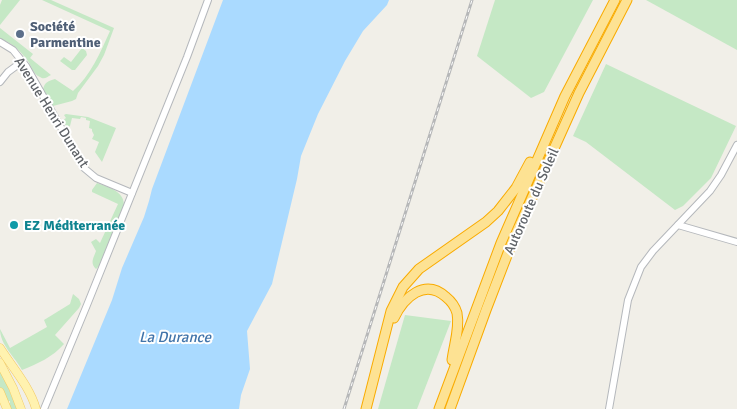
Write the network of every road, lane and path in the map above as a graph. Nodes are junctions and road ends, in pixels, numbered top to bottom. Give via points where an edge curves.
1 (208, 0) edge
2 (616, 0) edge
3 (627, 0) edge
4 (0, 42) edge
5 (23, 60) junction
6 (0, 82) edge
7 (565, 96) junction
8 (737, 145) edge
9 (132, 193) junction
10 (678, 225) junction
11 (737, 242) edge
12 (0, 348) edge
13 (0, 363) edge
14 (463, 374) junction
15 (447, 384) junction
16 (0, 392) edge
17 (7, 409) edge
18 (21, 409) edge
19 (36, 409) edge
20 (42, 409) edge
21 (366, 409) edge
22 (370, 409) edge
23 (438, 409) edge
24 (450, 409) edge
25 (454, 409) edge
26 (609, 409) edge

1 - 9 street
2 - 7 highway, Autoroute du Soleil
3 - 14 highway, Autoroute du Soleil via 579,93 513,240
4 - 5 street, Avenue Henri Dunant
5 - 6 street
5 - 9 street, Avenue Henri Dunant via 84,168
7 - 15 highway, Autoroute du Soleil via 501,242
7 - 21 highway via 516,188 498,212 419,269 403,287 394,302
8 - 10 street via 710,191
9 - 20 street
10 - 11 street
10 - 26 street via 641,267 628,300
12 - 19 main road
13 - 18 main road
14 - 24 highway, Autoroute du Soleil
14 - 25 highway
15 - 22 highway via 458,326 456,311 442,293 422,290 407,297 393,321
15 - 23 highway, Autoroute du Soleil
16 - 17 main road

